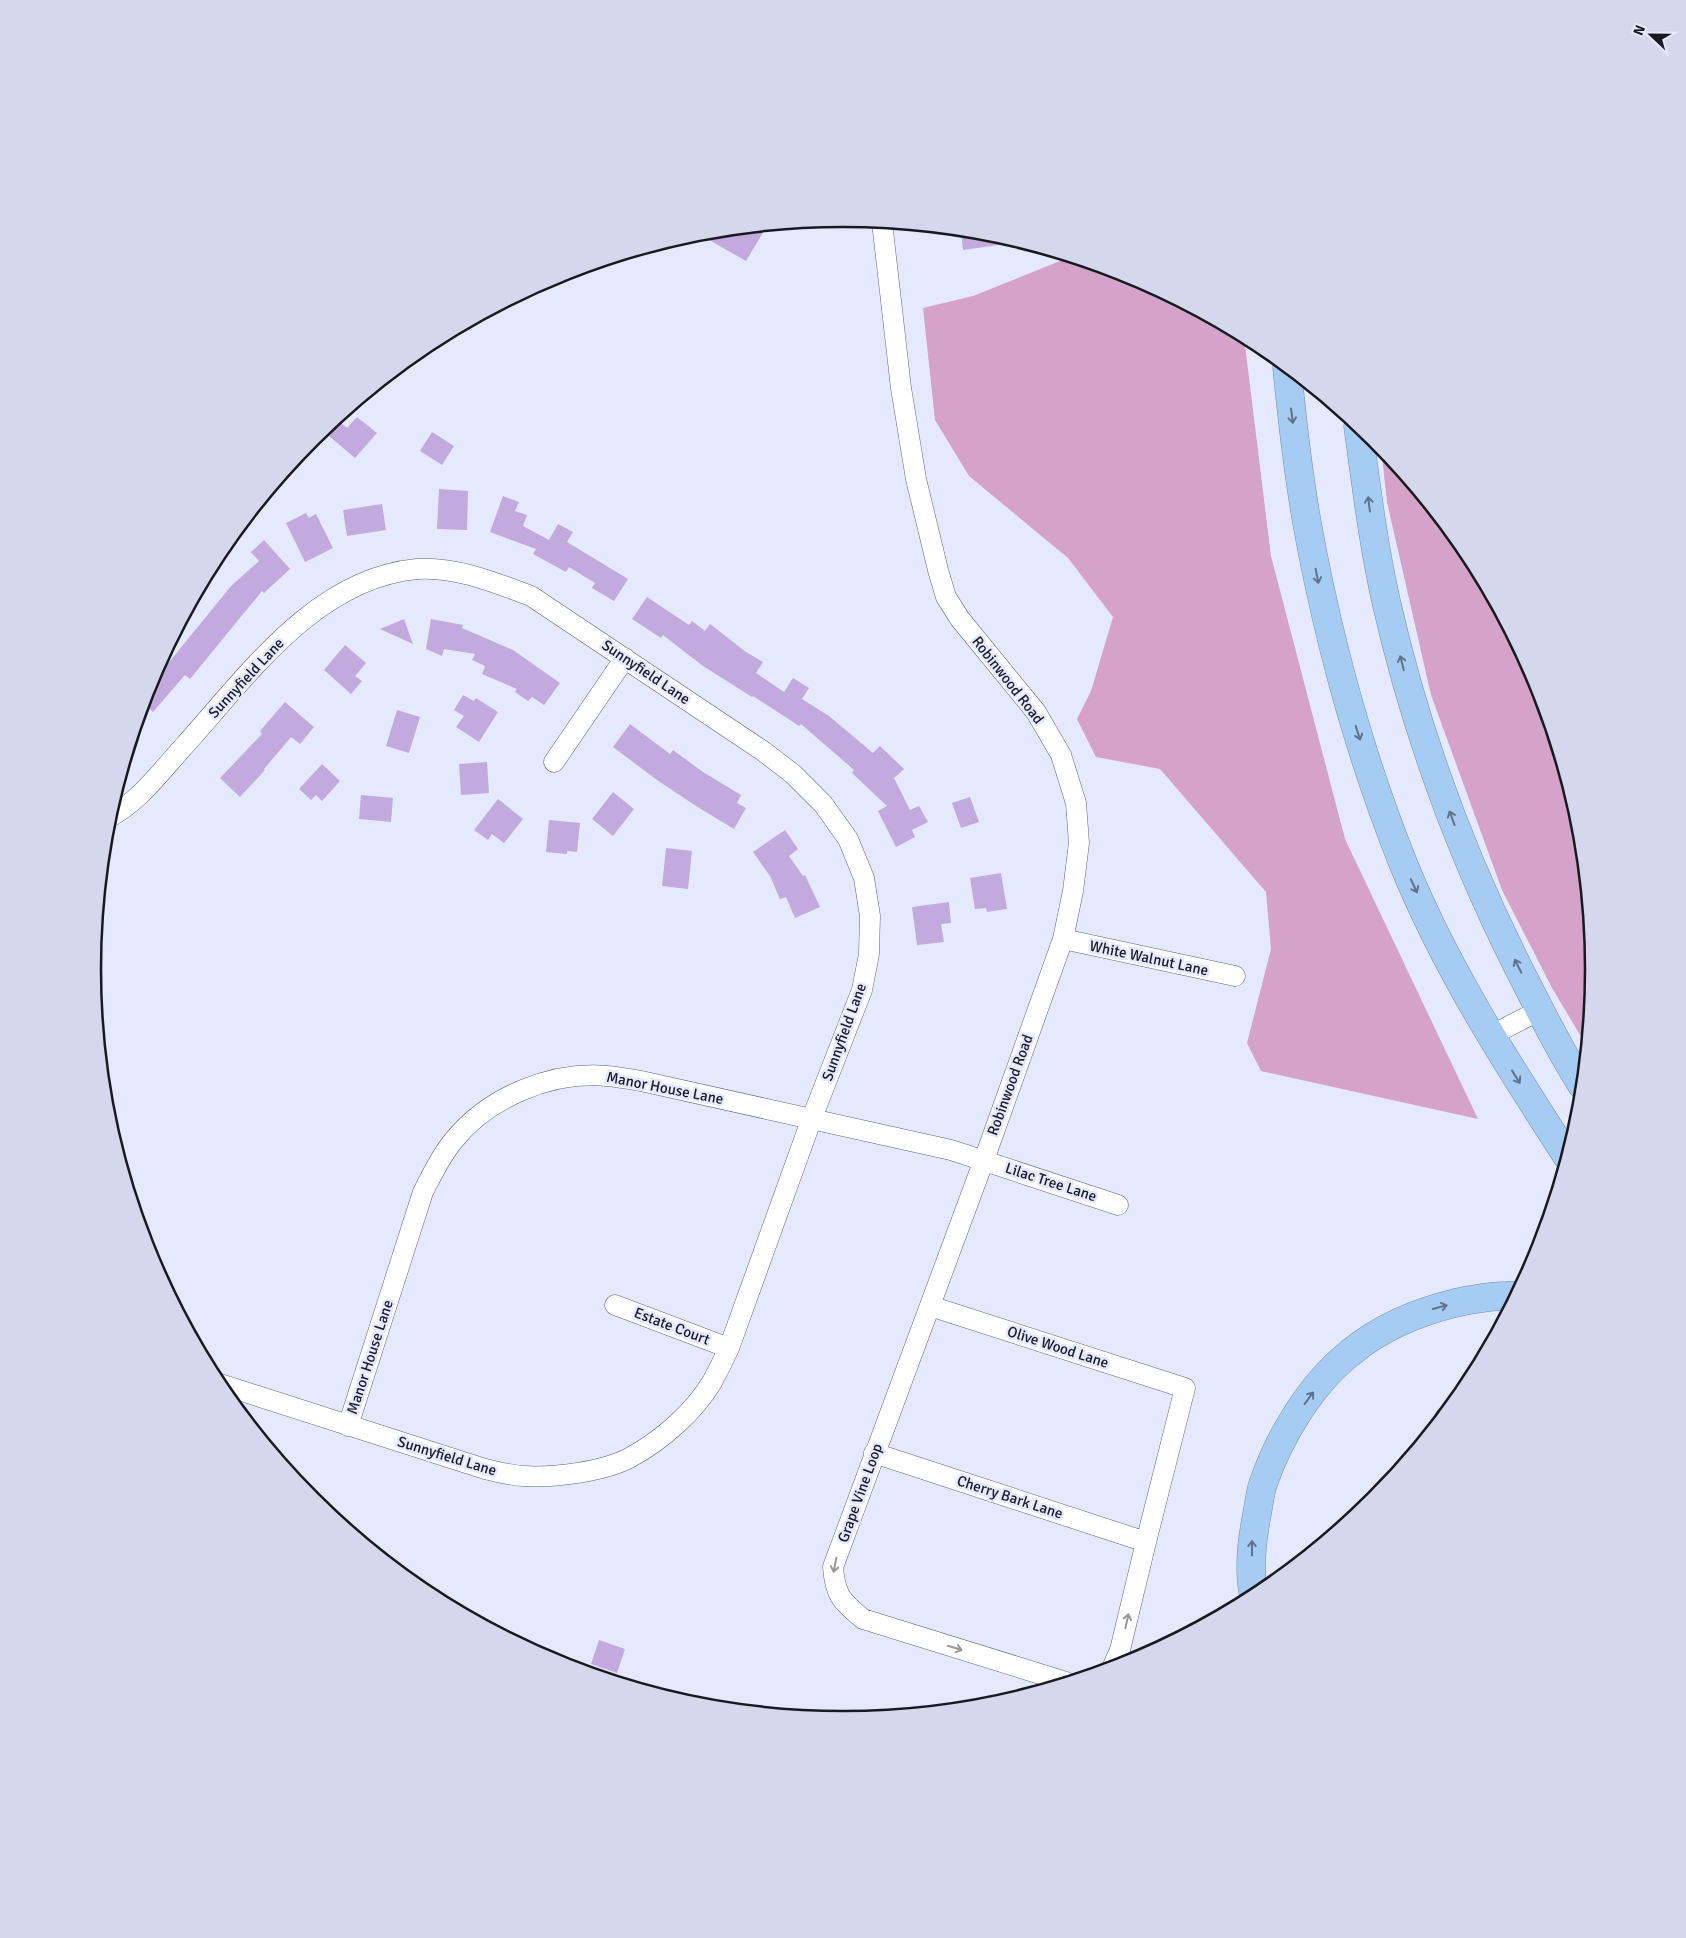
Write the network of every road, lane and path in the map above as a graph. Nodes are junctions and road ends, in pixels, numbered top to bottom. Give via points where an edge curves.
1 (883, 229) edge
2 (1288, 376) edge
3 (1360, 438) edge
4 (625, 658) junction
5 (554, 762) dead end
6 (119, 809) edge
7 (1062, 939) junction
8 (1236, 976) dead end
9 (1540, 1010) junction
10 (1490, 1036) junction
11 (1576, 1075) edge
12 (812, 1118) junction
13 (1562, 1148) edge
14 (984, 1160) junction
15 (1118, 1205) dead end
16 (1508, 1296) edge
17 (615, 1305) dead end
18 (930, 1306) junction
19 (729, 1348) junction
20 (231, 1388) edge
21 (348, 1426) junction
22 (874, 1453) junction
23 (1146, 1542) junction
24 (1252, 1588) edge
25 (1116, 1658) edge
26 (1056, 1679) edge

1 - 7 street, Robinwood Road via 901,388 916,479 946,597 1036,712 1061,755 1076,803 1079,843
2 -> 10 highway via 1307,522 1324,610 1346,696 1373,783 1404,864 1441,944
9 -> 3 highway via 1492,916 1462,846 1425,743 1386,600
4 - 5 street
4 - 6 street, Sunnyfield Lane via 531,596 493,582 455,572 418,569 376,578 329,600 293,627 144,790
4 - 12 street, Sunnyfield Lane via 793,774 823,804 848,839 864,878 870,916 869,954 862,990
7 - 8 street, White Walnut Lane
7 - 14 street, Robinwood Road
9 - 10 street
9 - 11 highway
10 -> 13 highway
12 - 14 street, Manor House Lane
12 - 19 street, Sunnyfield Lane
12 - 21 street, Manor House Lane via 606,1076 573,1077 538,1085 504,1098 475,1119 454,1140 423,1192
14 - 15 street, Lilac Tree Lane
14 - 18 street, Grape Vine Loop
24 -> 16 highway via 1252,1538 1262,1485 1278,1448 1320,1384 1349,1353 1404,1320 1434,1308 1473,1299
17 - 19 street, Estate Court
18 - 22 street, Grape Vine Loop
18 - 23 street, Olive Wood Lane via 1186,1388
19 - 21 street, Sunnyfield Lane via 712,1382 691,1410 665,1434 630,1458 595,1470 560,1476 522,1476 485,1470
20 - 21 street, Sunnyfield Lane
22 - 23 street, Cherry Bark Lane
22 -> 26 street, Grape Vine Loop via 833,1567 834,1585 844,1604 863,1619
25 -> 23 street

